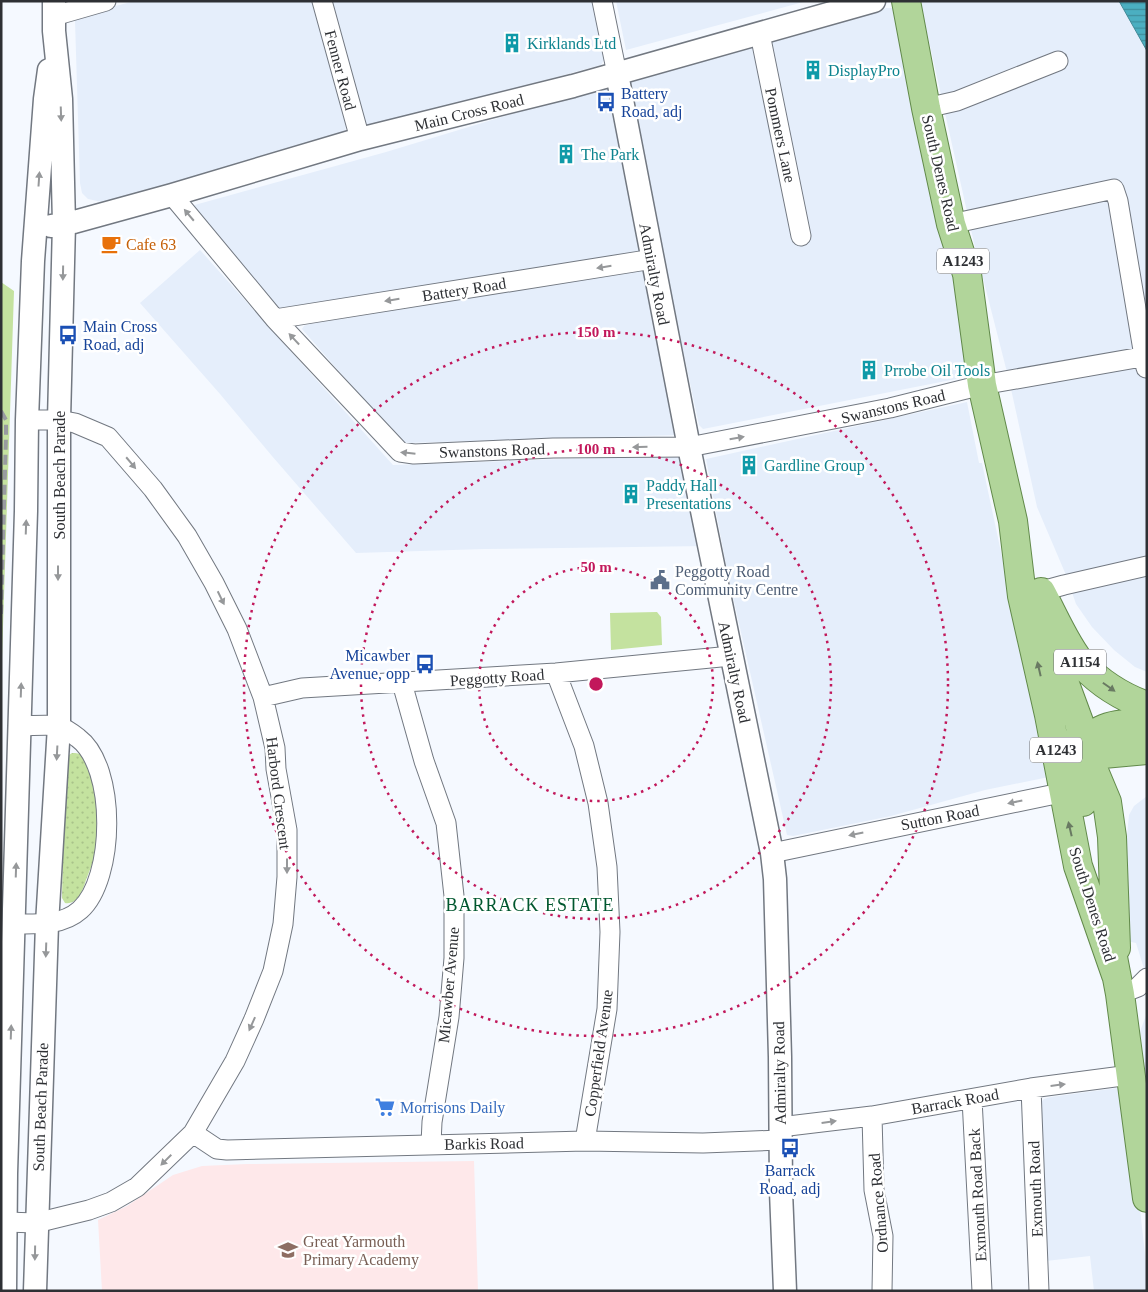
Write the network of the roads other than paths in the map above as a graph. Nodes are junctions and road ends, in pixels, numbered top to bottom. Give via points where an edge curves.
1 (106, 1) edge
2 (322, 1) edge
3 (602, 1) edge
4 (874, 1) edge
5 (906, 1) edge
6 (54, 16) edge
7 (760, 34) junction
8 (1058, 61) dead end
9 (617, 74) junction
10 (926, 108) junction
11 (360, 139) junction
12 (172, 195) junction
13 (64, 224) junction
14 (951, 224) junction
15 (35, 228) junction
16 (801, 236) dead end
17 (652, 259) junction
18 (275, 319) junction
19 (1146, 360) edge
20 (982, 385) junction
21 (27, 420) junction
22 (59, 420) junction
23 (689, 447) junction
24 (1147, 566) edge
25 (1032, 594) junction
26 (732, 656) junction
27 (556, 673) junction
28 (402, 683) junction
29 (263, 697) junction
30 (1147, 706) edge
31 (1050, 715) junction
32 (1147, 722) edge
33 (20, 726) junction
34 (59, 726) junction
35 (1084, 747) junction
36 (1141, 751) edge
37 (1091, 788) junction
38 (772, 853) junction
39 (14, 924) junction
40 (47, 924) junction
41 (1147, 978) edge
42 (1118, 984) junction
43 (1130, 1075) junction
44 (1031, 1088) junction
45 (972, 1099) junction
46 (872, 1116) junction
47 (193, 1133) junction
48 (780, 1134) junction
49 (585, 1141) junction
50 (430, 1144) junction
51 (1147, 1198) edge
52 (6, 1222) junction
53 (36, 1223) junction
54 (5, 1291) edge
55 (35, 1291) edge
56 (785, 1291) edge
57 (882, 1291) edge
58 (982, 1291) edge
59 (1040, 1291) edge

1 - 6 street
2 - 11 street, Fenner Road
3 - 9 street, Admiralty Road
4 - 7 street, Main Cross Road
5 - 10 main road, South Denes Road / A1243
6 -> 13 street, South Beach Parade via 61,98
15 -> 6 street, South Beach Parade
7 - 9 street, Main Cross Road
7 - 16 street, Pommers Lane
8 - 10 street via 957,101
9 - 11 street, Main Cross Road
9 - 17 street, Admiralty Road
10 - 14 main road, South Denes Road / A1243
11 - 12 street, Main Cross Road
12 - 13 street, Main Cross Road
18 -> 12 street, Swanstons Road
13 - 15 street
13 -> 22 street, South Beach Parade
14 - 19 street via 1114,189
14 - 20 main road, South Denes Road / A1243 via 967,274
15 - 21 street, South Beach Parade
17 -> 18 street, Battery Road
17 - 23 street, Admiralty Road
23 -> 18 street, Swanstons Road via 400,452
19 - 20 street, Swanstons Road
23 -> 20 street, Swanstons Road via 890,408
20 - 25 main road, South Denes Road / A1243
21 - 22 street, Harbord Crescent
33 -> 21 street, South Beach Parade
22 -> 29 street, Harbord Crescent via 108,437 187,536 237,630
22 -> 34 street, South Beach Parade
23 - 26 street, Admiralty Road
24 - 25 street
25 -> 30 main road, A1154 via 1082,665 1108,688
31 -> 25 main road, South Denes Road / A1243
25 - 35 main road, South Denes Road / A1243 via 1079,722
26 - 27 street, Peggotty Road
26 - 38 street, Admiralty Road
27 - 28 street, Peggotty Road
27 - 49 street, Copperfield Avenue via 584,746 598,803 607,867 610,932 606,1008
28 - 29 street, Peggotty Road via 302,688
28 - 50 street, Micawber Avenue via 446,823 454,896 454,958 449,1017
29 -> 47 street, Harbord Crescent via 287,830 283,924 273,971 254,1019 235,1062
31 - 35 main road, South Denes Road / A1243 via 1061,734 1070,742
31 - 37 main road, South Denes Road / A1243
32 - 35 main road via 1102,729
33 - 34 street
39 -> 33 street, South Beach Parade
34 -> 40 street, South Beach Parade
34 - 40 street via 90,749 99,767 105,797 107,844 98,878 80,911
35 - 36 main road via 1103,754
35 - 37 main road, South Denes Road / A1243
36 - 37 main road via 1114,761
37 -> 38 street, Sutton Road
37 - 42 main road, South Denes Road / A1243 via 1112,837
42 -> 37 main road, South Denes Road / A1243 via 1078,866
38 - 48 street, Admiralty Road
39 - 40 street
52 -> 39 street, South Beach Parade
40 -> 53 street, South Beach Parade
41 - 42 street via 1138,987
42 - 43 main road, South Denes Road / A1243
44 -> 43 street, Barrack Road
43 - 51 main road, A1243
44 - 45 street, Barrack Road
44 - 59 street, Exmouth Road
45 - 46 street, Barrack Road
45 - 58 street, Exmouth Road Back
48 -> 46 street, Barrack Road
46 - 57 street, Ordnance Road via 874,1190 883,1236
47 - 50 street, Barkis Road via 218,1149 227,1150
47 -> 53 street, Harbord Crescent via 137,1187 111,1202
48 - 49 street, Barkis Road via 703,1142
48 - 56 street, Admiralty Road
49 - 50 street, Barkis Road
52 - 53 street, Harbord Crescent
52 - 54 street, South Beach Parade
53 -> 55 street, South Beach Parade

